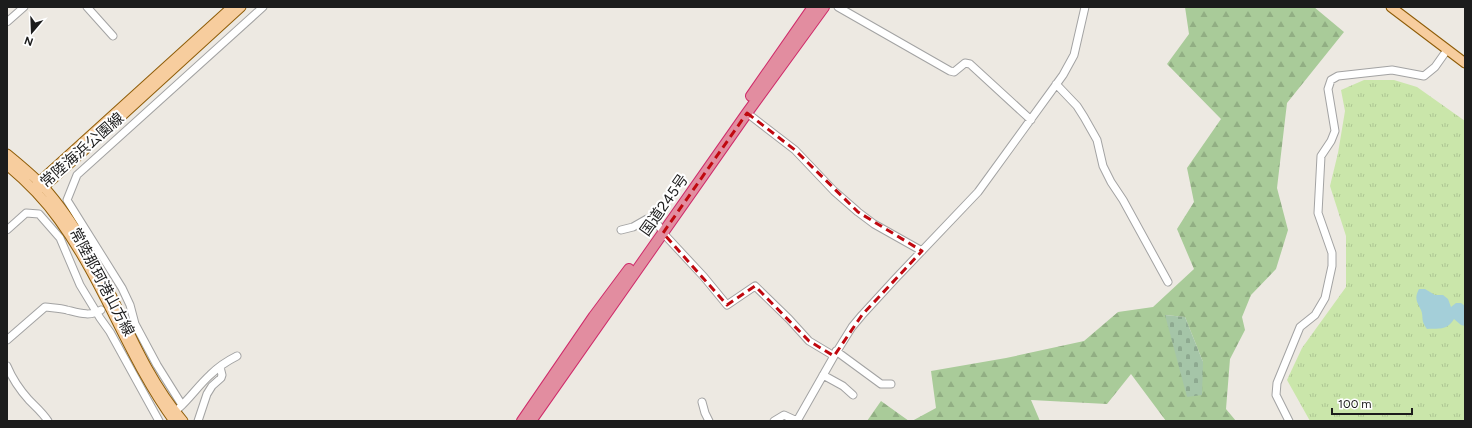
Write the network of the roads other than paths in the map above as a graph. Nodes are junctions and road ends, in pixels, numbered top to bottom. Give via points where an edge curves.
1 (24, 7) edge
2 (87, 7) edge
3 (232, 7) edge
4 (241, 7) edge
5 (263, 7) edge
6 (813, 7) edge
7 (824, 7) edge
8 (838, 7) edge
9 (1085, 7) edge
10 (1391, 7) edge
11 (7, 22) edge
12 (113, 36) dead end
13 (1447, 50) junction
14 (1465, 63) edge
15 (1056, 84) junction
16 (748, 113) junction
17 (1031, 120) junction
18 (7, 154) edge
19 (7, 165) edge
20 (42, 184) junction
21 (34, 190) junction
22 (7, 230) edge
23 (621, 230) dead end
24 (661, 230) junction
25 (922, 251) junction
26 (1168, 282) dead end
27 (99, 311) junction
28 (7, 340) edge
29 (835, 354) junction
30 (236, 356) dead end
31 (7, 366) edge
32 (220, 367) junction
33 (9, 375) edge
34 (823, 375) junction
35 (891, 384) dead end
36 (853, 395) dead end
37 (702, 402) dead end
38 (173, 415) edge
39 (48, 421) edge
40 (159, 421) edge
41 (183, 421) edge
42 (198, 421) edge
43 (522, 421) edge
44 (531, 421) edge
45 (709, 421) edge
46 (774, 421) edge
47 (797, 421) edge
48 (1289, 421) edge

1 - 11 street
2 - 12 street
3 - 20 main road, 常陸海浜公園線
4 - 20 main road, 常陸海浜公園線
5 - 38 street via 77,174 67,200 116,278 135,324 157,365
6 - 24 highway, 国道245号
7 - 16 highway, 国道245号
8 - 17 street via 950,71 954,72 965,63 970,64
9 - 15 street via 1074,55
10 - 13 main road
13 - 14 main road
13 - 48 street via 1435,67 1424,76 1392,70 1338,76 1331,80 1328,88 1335,131 1321,156 1318,212 1332,252 1332,266 1325,298 1315,315 1300,328 1277,382 1276,395
15 - 17 street
15 - 26 street via 1084,117 1097,140 1103,166 1111,182
16 - 24 highway, 国道245号
16 - 25 street via 795,150 858,212
17 - 25 street via 978,192
18 - 20 main road, 常陸那珂港山方線
19 - 21 main road, 常陸那珂港山方線
20 - 21 main road, 常陸海浜公園線
20 - 38 main road, 常陸那珂港山方線 via 83,241
21 - 38 main road, 常陸那珂港山方線 via 76,245 139,367
22 - 27 street via 26,214 39,214 60,238 80,285
23 - 24 street via 647,219 657,223
24 - 29 street via 727,305 755,286 809,341
24 - 43 highway, 国道245号 via 594,316
24 - 44 highway, 国道245号
25 - 29 street via 862,315
27 - 28 street via 78,314 45,307
27 - 40 street
29 - 34 street
29 - 35 street via 881,384
30 - 32 street
31 - 33 street
32 - 38 street via 209,375
32 - 42 street via 221,378 207,394
33 - 39 street
34 - 36 street
34 - 47 street
37 - 45 street
38 - 41 main road, 常陸那珂港山方線
46 - 47 street via 784,415

